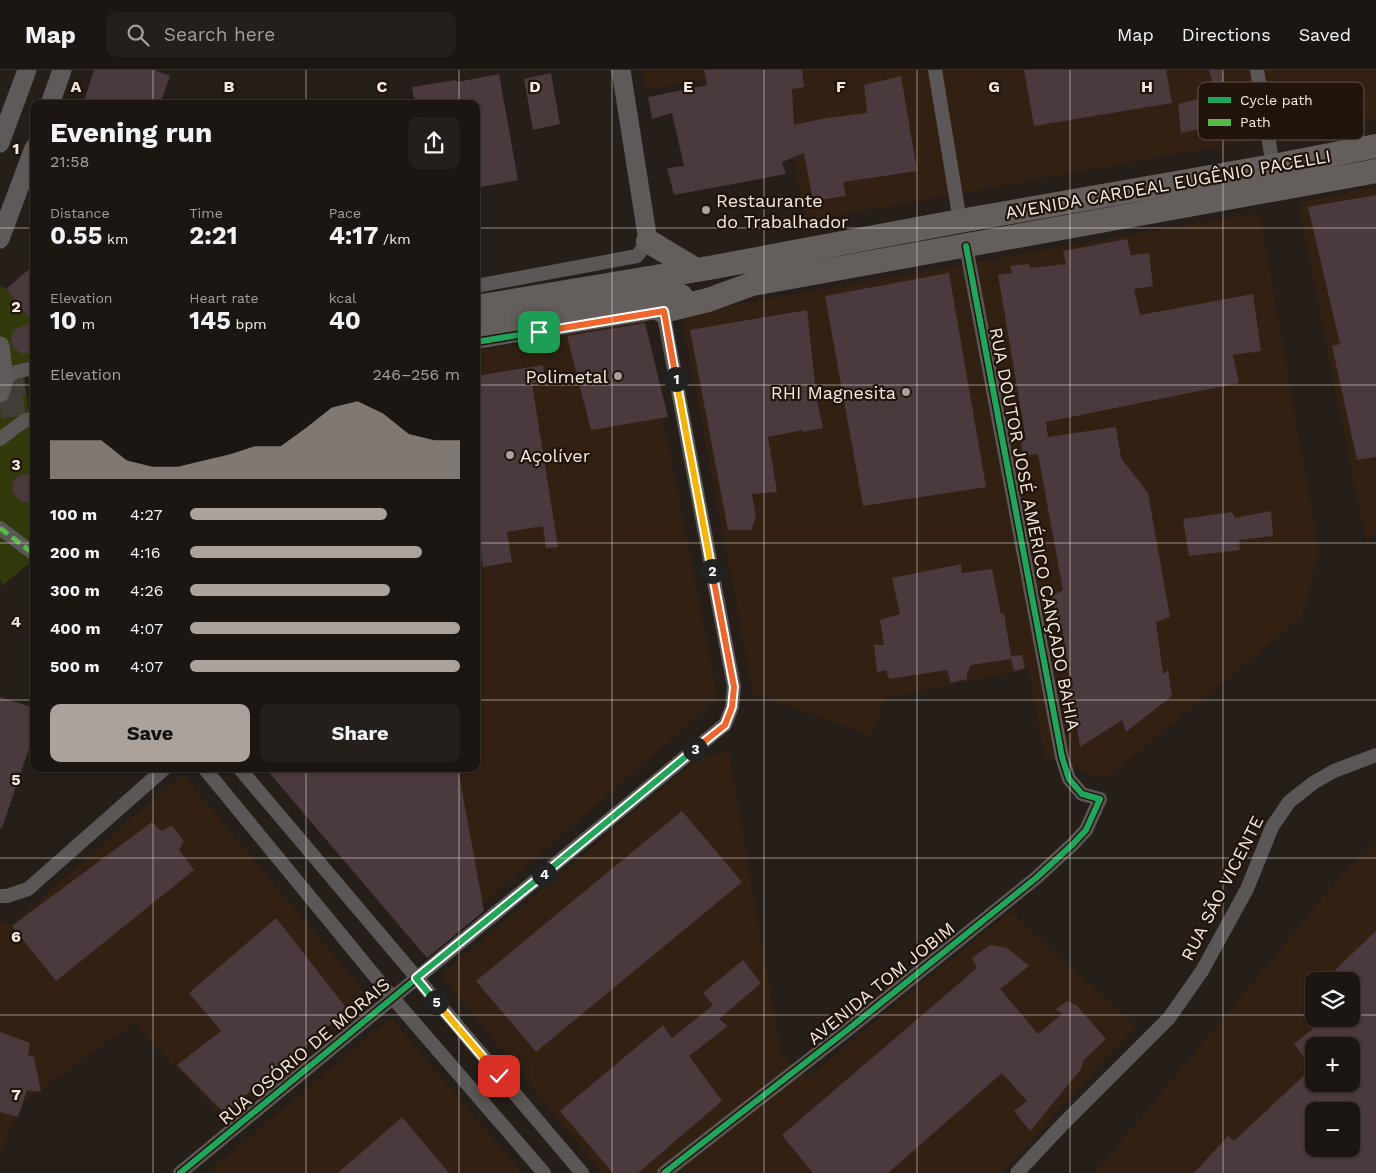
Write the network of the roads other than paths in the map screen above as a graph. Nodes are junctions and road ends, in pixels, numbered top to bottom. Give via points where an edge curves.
1 (27, 70) edge
2 (62, 70) edge
3 (621, 70) edge
4 (935, 70) edge
5 (51, 100) edge
6 (1269, 140) edge
7 (0, 143) edge
8 (1376, 146) edge
9 (30, 159) edge
10 (1273, 166) junction
11 (1376, 171) edge
12 (960, 221) junction
13 (0, 240) edge
14 (648, 241) junction
15 (966, 246) junction
16 (696, 270) junction
17 (752, 284) junction
18 (480, 285) edge
19 (480, 306) edge
20 (664, 311) junction
21 (480, 328) edge
22 (480, 341) edge
23 (0, 346) edge
24 (30, 369) edge
25 (2, 386) edge
26 (30, 419) edge
27 (0, 439) edge
28 (0, 528) edge
29 (30, 551) edge
30 (1376, 755) edge
31 (161, 772) edge
32 (207, 772) edge
33 (243, 772) edge
34 (1100, 799) joint
35 (0, 896) edge
36 (416, 978) junction
37 (392, 997) junction
38 (180, 1173) edge
39 (544, 1173) edge
40 (582, 1173) edge
41 (664, 1173) edge
42 (1017, 1173) edge

1 - 7 street
2 - 5 street
3 - 14 street
4 - 12 street
6 - 10 street
8 - 10 highway, AVENIDA CARDEAL EUGÊNIO PACELLI
9 - 13 street
10 - 12 highway, AVENIDA CARDEAL EUGÊNIO PACELLI
11 - 15 highway
12 - 16 highway, AVENIDA CARDEAL EUGÊNIO PACELLI
14 - 16 highway
14 - 18 street via 637,256
15 - 17 highway
15 - 34 street, RUA DOUTOR JOSÉ AMÉRICO CANÇADO BAHIA via 1062,756 1069,779 1082,794
16 - 19 highway
17 - 20 highway
17 - 21 highway
20 - 22 street
20 - 36 street, RUA OSÓRIO DE MORAIS via 734,687 732,707 725,725
23 - 25 street, bridge
24 - 25 street via 15,372
26 - 27 street
28 - 29 street
30 - 42 street, RUA SÃO VICENTE via 1334,771 1289,802 1272,827 1247,889 1202,971 1169,1018
31 - 35 street via 28,889
32 - 37 street
33 - 36 street
34 - 41 street, AVENIDA TOM JOBIM via 1086,830 1036,878
36 - 37 street, RUA OSÓRIO DE MORAIS
36 - 40 street
37 - 38 street, RUA OSÓRIO DE MORAIS
37 - 39 street

